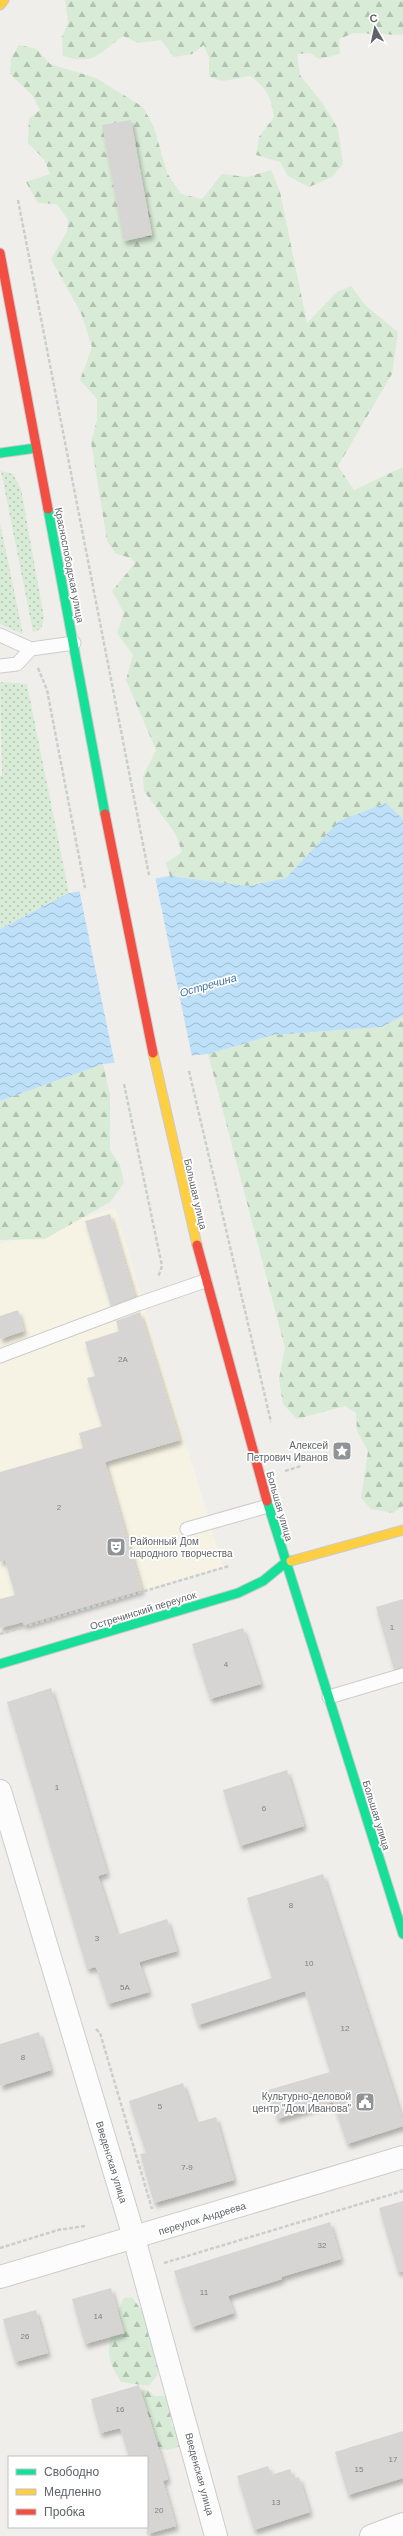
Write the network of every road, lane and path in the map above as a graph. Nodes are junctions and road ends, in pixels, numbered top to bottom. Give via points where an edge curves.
1 (4, 0) edge
2 (0, 5) edge
3 (18, 200) dead end
4 (0, 253) edge
5 (36, 448) junction
6 (0, 453) edge
7 (0, 635) edge
8 (74, 644) junction
9 (31, 649) junction
10 (0, 666) edge
11 (149, 875) dead end
12 (117, 880) joint
13 (85, 888) dead end
14 (189, 1071) dead end
15 (124, 1084) dead end
16 (205, 1282) junction
17 (151, 1299) junction
18 (0, 1356) edge
19 (271, 1422) dead end
20 (301, 1466) dead end
21 (285, 1471) dead end
22 (268, 1506) junction
23 (187, 1529) dead end
24 (403, 1530) edge
25 (285, 1563) junction
26 (229, 1566) dead end
27 (0, 1634) edge
28 (0, 1664) edge
29 (403, 1675) edge
30 (329, 1697) junction
31 (0, 1791) edge
32 (403, 1934) edge
33 (403, 2157) edge
34 (403, 2191) edge
35 (93, 2225) dead end
36 (135, 2238) junction
37 (0, 2248) edge
38 (143, 2269) junction
39 (0, 2277) edge
40 (403, 2524) edge
41 (216, 2536) edge
42 (371, 2536) edge

1 - 2 main road
3 - 11 path
4 - 5 main road, Краснослободская улица
5 - 6 main road
5 - 8 main road, Краснослободская улица
7 - 9 lane
8 - 9 lane
8 - 12 main road, Краснослободская улица
9 - 10 lane via 17,664
9 - 13 path via 47,690
12 - 16 main road, Большая улица via 158,1077
14 - 19 path
15 - 17 path via 162,1266
16 - 17 lane
16 - 22 main road, Большая улица
17 - 18 lane
20 - 21 path
22 - 23 lane
22 - 25 main road, Большая улица
24 - 25 main road
25 - 28 main road, Остречинский переулок via 263,1581 238,1593
25 - 30 main road, Большая улица
26 - 27 path
29 - 30 lane
30 - 32 main road, Большая улица
31 - 36 street, Введенская улица
33 - 36 street, переулок Андреева
34 - 38 path
35 - 37 path via 58,2230
36 - 38 street, Введенская улица
36 - 39 street, переулок Андреева
38 - 41 street, Введенская улица
40 - 42 street

